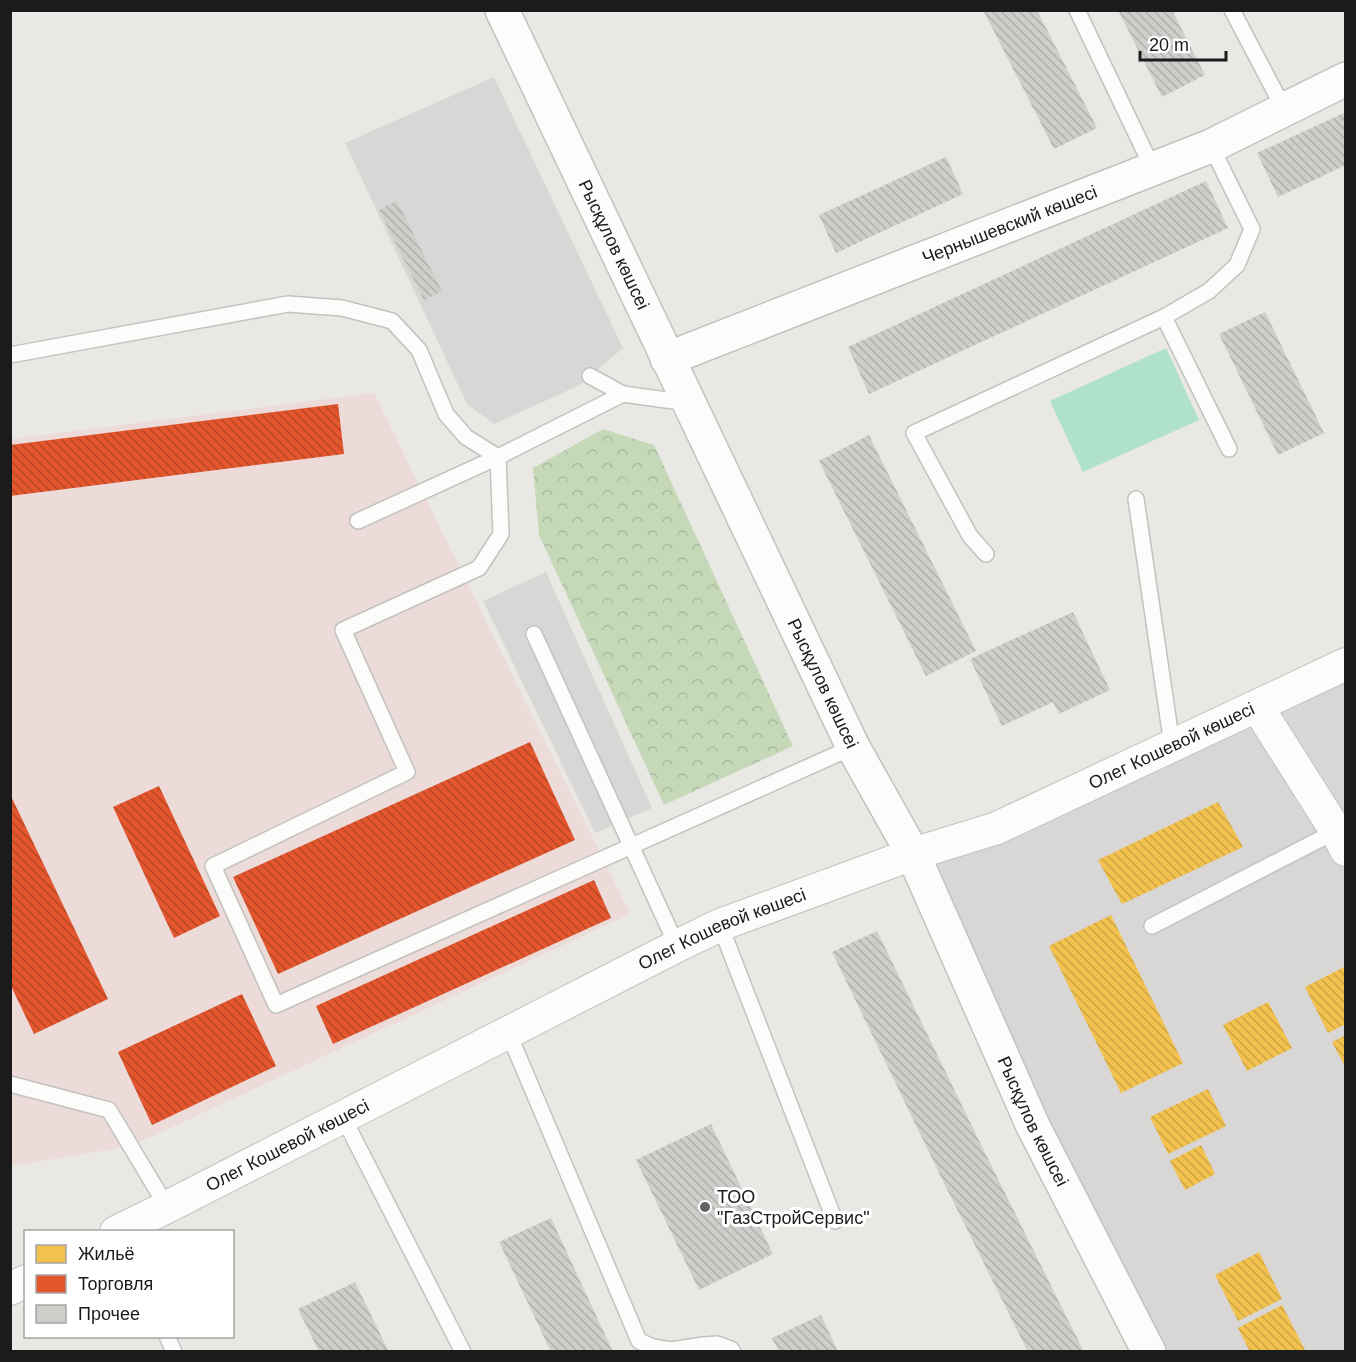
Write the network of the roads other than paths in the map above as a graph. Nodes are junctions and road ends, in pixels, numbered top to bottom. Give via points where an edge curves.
1 (502, 10) edge
2 (1077, 10) edge
3 (1232, 10) edge
4 (1346, 79) edge
5 (1284, 110) junction
6 (1211, 146) junction
7 (1153, 169) junction
8 (1164, 317) junction
9 (10, 355) edge
10 (667, 359) junction
11 (590, 376) dead end
12 (623, 394) junction
13 (688, 403) junction
14 (1229, 449) dead end
15 (498, 457) junction
16 (1136, 499) dead end
17 (358, 521) dead end
18 (986, 554) dead end
19 (534, 634) dead end
20 (1346, 664) edge
21 (1257, 705) junction
22 (1172, 746) junction
23 (853, 747) junction
24 (1341, 841) edge
25 (631, 846) junction
26 (913, 854) junction
27 (720, 925) junction
28 (1152, 926) dead end
29 (677, 946) junction
30 (508, 1032) junction
31 (10, 1084) edge
32 (343, 1116) junction
33 (167, 1207) junction
34 (835, 1221) dead end
35 (120, 1230) edge
36 (24, 1282) edge
37 (10, 1290) edge
38 (168, 1338) edge
39 (654, 1349) edge
40 (174, 1352) edge
41 (463, 1352) edge
42 (733, 1352) edge
43 (1149, 1352) edge

1 - 10 street, Рысқұлов көшсеі
2 - 7 lane
3 - 5 lane
4 - 5 street, Чернышевский көшесі
5 - 6 street, Чернышевский көшесі
6 - 7 street, Чернышевский көшесі
6 - 8 lane via 1252,229 1237,265 1209,291
7 - 10 street, Чернышевский көшесі
8 - 14 lane
8 - 18 lane via 914,434 970,536
9 - 15 lane via 288,304 342,308 393,321 419,350 446,414 466,437
10 - 13 street, Рысқұлов көшсеі
11 - 12 lane
12 - 13 lane
12 - 15 lane
13 - 23 street, Рысқұлов көшсеі
15 - 17 lane
15 - 25 lane via 501,534 479,568 343,630 407,772 213,866 276,1005
16 - 22 lane
19 - 25 lane
20 - 21 street, Олег Кошевой көшесі
21 - 22 street, Олег Кошевой көшесі
21 - 24 street
22 - 26 street, Олег Кошевой көшесі via 997,828
23 - 25 lane
23 - 26 street, Рысқұлов көшсеі
24 - 28 lane
25 - 29 lane
26 - 27 street, Олег Кошевой көшесі
26 - 43 street, Рысқұлов көшсеі via 1033,1126
27 - 29 street, Олег Кошевой көшесі
27 - 34 lane
29 - 30 street, Олег Кошевой көшесі
30 - 32 street, Олег Кошевой көшесі
30 - 39 lane via 639,1341
31 - 33 lane via 109,1110
32 - 33 street, Олег Кошевой көшесі
32 - 41 lane
33 - 35 street, Олег Кошевой көшесі
36 - 37 street
38 - 40 lane
39 - 42 lane via 717,1344

